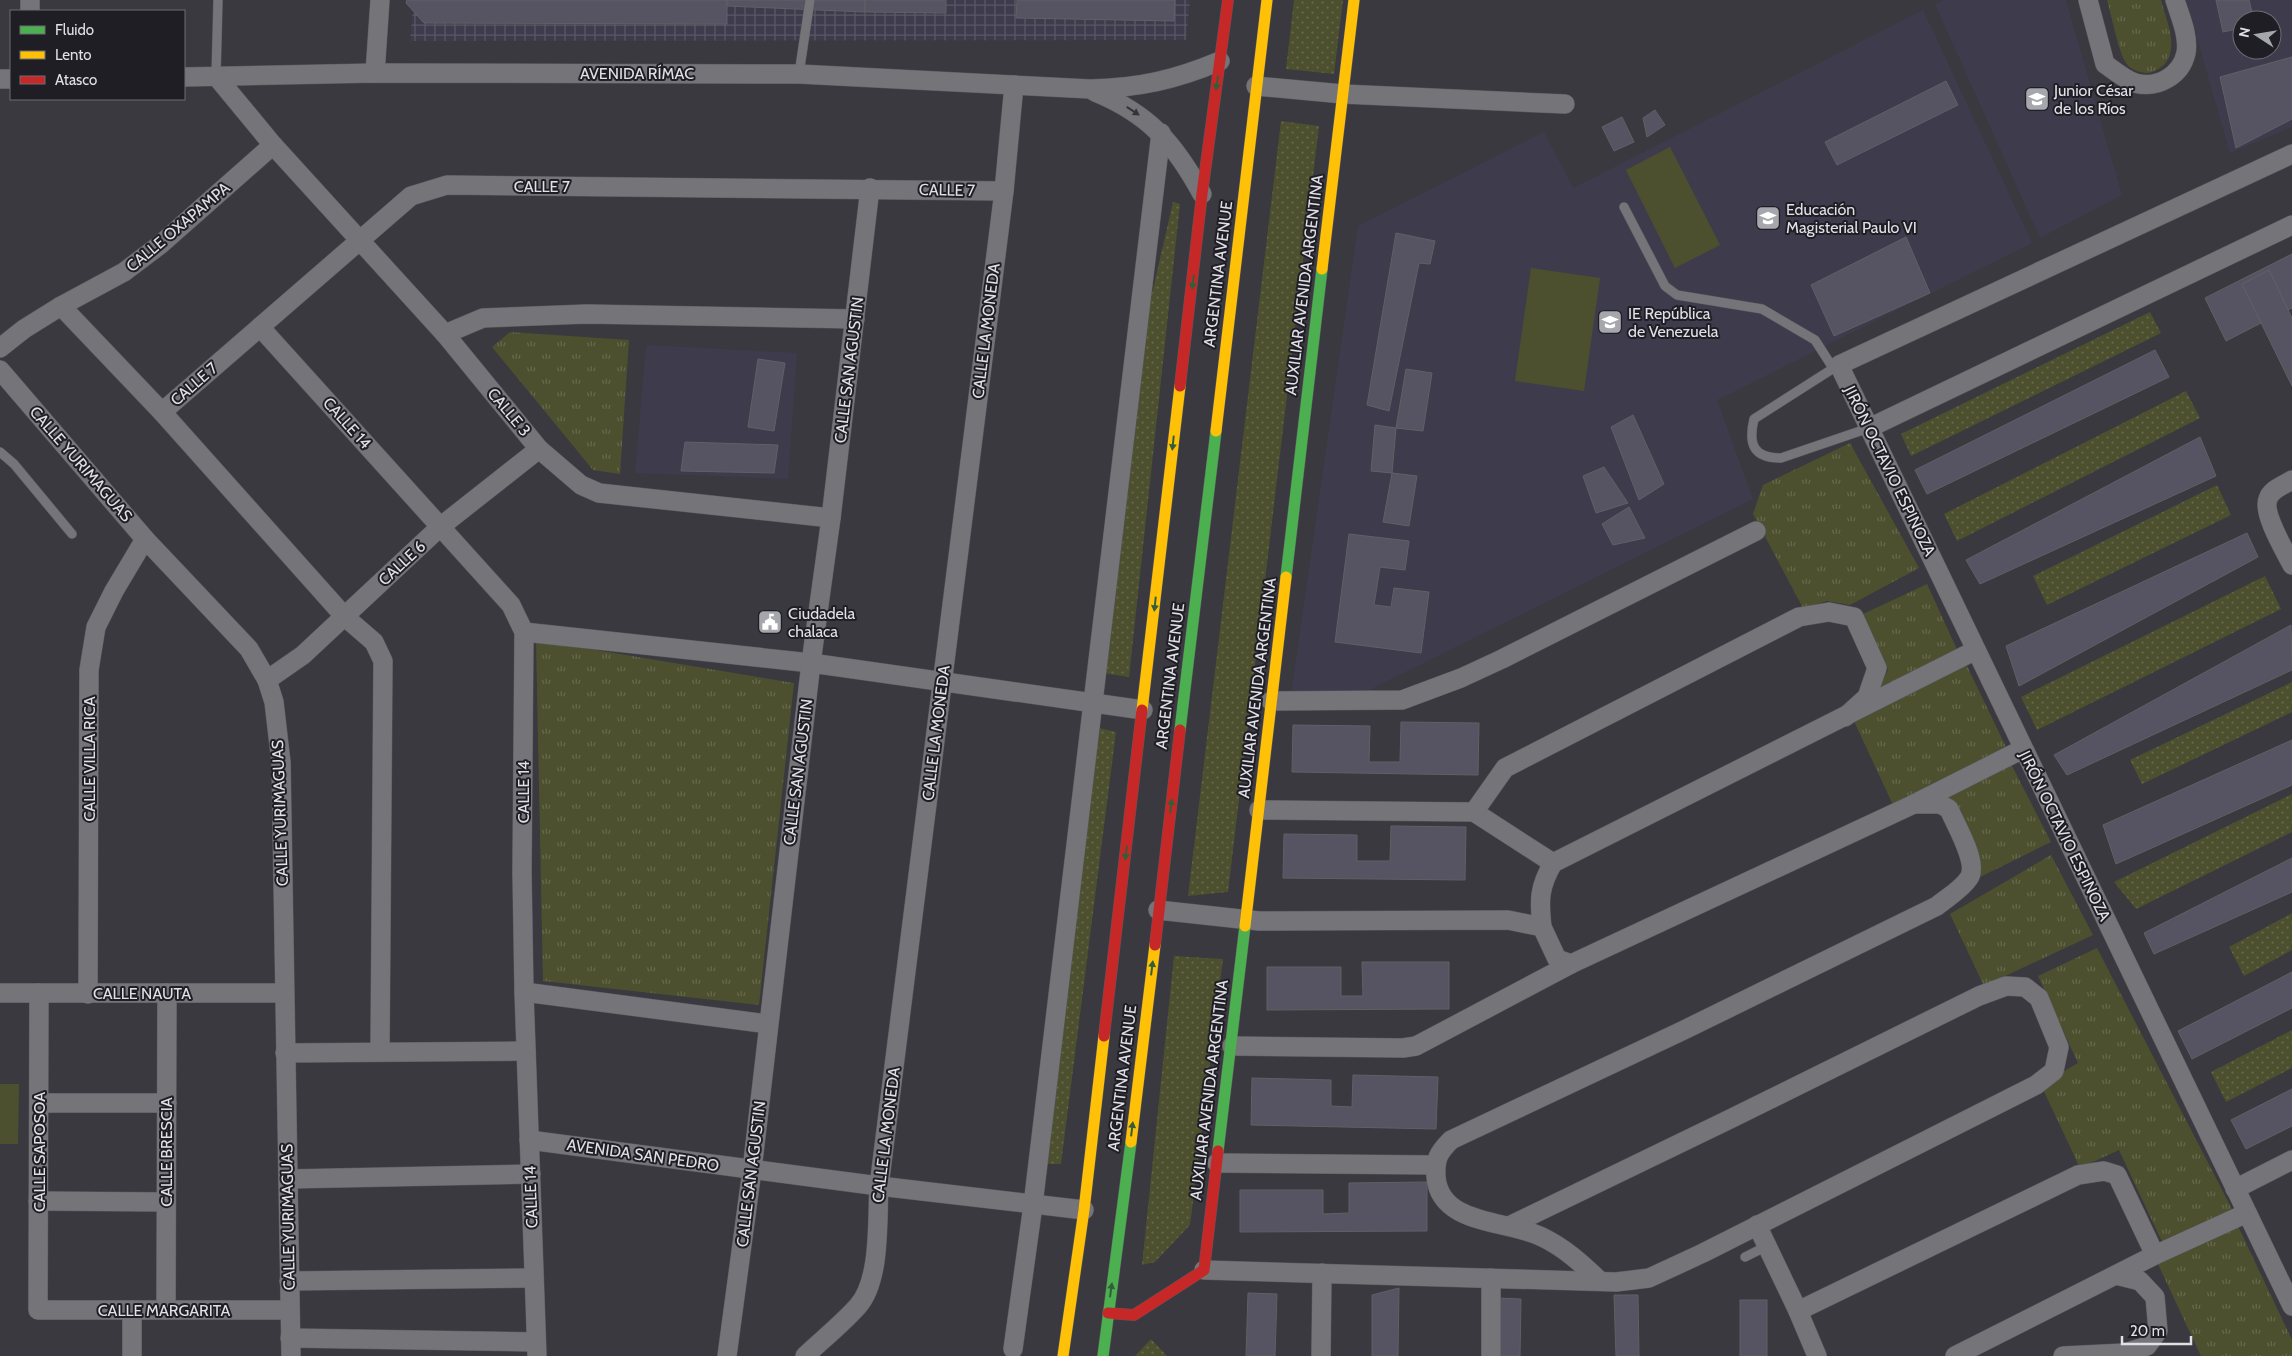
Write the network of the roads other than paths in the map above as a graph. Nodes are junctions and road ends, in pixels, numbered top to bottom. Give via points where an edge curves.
1 (218, 0) edge
2 (380, 0) edge
3 (810, 0) edge
4 (1228, 0) edge
5 (1267, 0) edge
6 (1354, 0) edge
7 (2088, 0) edge
8 (2175, 0) edge
9 (1220, 61) junction
10 (375, 73) junction
11 (799, 74) junction
12 (216, 76) junction
13 (185, 77) edge
14 (1014, 85) junction
15 (1256, 86) junction
16 (1090, 89) junction
17 (1343, 94) junction
18 (1565, 104) dead end
19 (1161, 133) junction
20 (274, 145) junction
21 (2292, 154) edge
22 (870, 188) junction
23 (1004, 191) junction
24 (1202, 194) junction
25 (1624, 207) dead end
26 (2292, 225) edge
27 (360, 240) junction
28 (62, 306) junction
29 (855, 319) junction
30 (260, 327) junction
31 (445, 334) junction
32 (0, 348) edge
33 (1836, 366) junction
34 (0, 370) edge
35 (162, 412) junction
36 (1869, 428) junction
37 (539, 449) junction
38 (0, 452) edge
39 (2292, 480) edge
40 (831, 518) junction
41 (440, 527) junction
42 (1756, 531) dead end
43 (72, 534) dead end
44 (146, 539) junction
45 (2292, 564) edge
46 (345, 616) junction
47 (524, 632) junction
48 (1976, 650) junction
49 (811, 663) junction
50 (267, 680) junction
51 (943, 683) junction
52 (1271, 701) junction
53 (1092, 704) junction
54 (1143, 710) junction
55 (1845, 717) junction
56 (2023, 749) junction
57 (1914, 804) junction
58 (1258, 810) junction
59 (1474, 812) junction
60 (1553, 863) junction
61 (1158, 910) junction
62 (1246, 920) junction
63 (1542, 928) junction
64 (1571, 964) junction
65 (524, 992) junction
66 (39, 993) junction
67 (284, 993) junction
68 (0, 994) edge
69 (88, 994) junction
70 (167, 994) junction
71 (768, 1024) junction
72 (1232, 1046) junction
73 (380, 1051) junction
74 (526, 1051) junction
75 (285, 1053) junction
76 (39, 1103) junction
77 (166, 1103) junction
78 (529, 1140) junction
79 (2292, 1160) edge
80 (1217, 1163) junction
81 (1436, 1165) junction
82 (752, 1170) junction
83 (530, 1174) junction
84 (288, 1179) junction
85 (879, 1186) junction
86 (2235, 1189) junction
87 (38, 1201) junction
88 (166, 1202) junction
89 (1033, 1205) junction
90 (1084, 1210) junction
91 (2247, 1213) junction
92 (1757, 1225) junction
93 (1509, 1226) junction
94 (1767, 1246) junction
95 (2155, 1255) junction
96 (1745, 1257) dead end
97 (1204, 1270) junction
98 (1322, 1273) junction
99 (2116, 1275) junction
100 (534, 1278) junction
101 (1491, 1278) junction
102 (289, 1281) junction
103 (1600, 1281) junction
104 (2292, 1306) edge
105 (38, 1310) joint
106 (132, 1310) junction
107 (166, 1310) junction
108 (289, 1310) junction
109 (1798, 1311) junction
110 (1108, 1313) junction
111 (290, 1347) edge
112 (536, 1349) edge
113 (1013, 1349) dead end
114 (132, 1356) edge
115 (727, 1356) edge
116 (806, 1356) edge
117 (1062, 1356) edge
118 (1103, 1356) edge
119 (1321, 1356) edge
120 (1491, 1356) edge
121 (1817, 1356) edge
122 (1955, 1356) edge
123 (2062, 1356) edge

1 - 12 lane
2 - 10 street
3 - 11 lane
4 - 9 main road, ARGENTINA AVENUE
5 - 15 main road, ARGENTINA AVENUE
6 - 17 main road, AUXILIAR AVENIDA ARGENTINA
7 - 8 street via 2105,64 2134,83 2148,85 2166,80 2178,70 2186,53 2185,32
9 - 16 street, AVENIDA RÍMAC via 1156,83
9 -> 24 main road, ARGENTINA AVENUE
10 - 11 street, AVENIDA RÍMAC
10 - 12 street, AVENIDA RÍMAC
11 - 14 street, AVENIDA RÍMAC
12 - 13 street, AVENIDA RÍMAC
12 - 20 street
14 - 16 street, AVENIDA RÍMAC
14 - 23 street, CALLE LA MONEDA
15 - 17 street
61 -> 15 main road, ARGENTINA AVENUE
16 -> 19 street, AVENIDA RÍMAC via 1115,100
17 - 18 street
17 - 52 main road, AUXILIAR AVENIDA ARGENTINA
19 - 24 street, AVENIDA RÍMAC via 1184,161
19 - 53 street
20 - 27 street, CALLE 3
20 - 28 street, CALLE OXAPAMPA via 161,244 124,272
21 - 33 street
22 - 23 street, CALLE 7
22 - 27 street, CALLE 7 via 447,185 411,196
22 - 29 street, CALLE SAN AGUSTIN
23 - 51 street, CALLE LA MONEDA
24 -> 54 main road, ARGENTINA AVENUE
25 - 33 lane via 1665,286 1677,296 1762,309 1815,340
26 - 36 street
27 - 30 street, CALLE 7
27 - 31 street, CALLE 3
28 - 32 street, CALLE OXAPAMPA
28 - 35 street
29 - 31 street via 587,314 483,318
29 - 40 street, CALLE SAN AGUSTIN
30 - 35 street, CALLE 7
30 - 41 street, CALLE 14
31 - 37 street, CALLE 3
33 - 36 street, JIRÓN OCTAVIO ESPINOZA
33 - 36 lane via 1754,419 1750,434 1756,450 1768,458 1781,458
34 - 44 street, CALLE YURIMAGUAS
35 - 46 street
36 - 48 street, JIRÓN OCTAVIO ESPINOZA
37 - 40 street, CALLE 3 via 581,485 599,493
37 - 41 street, CALLE 6
38 - 43 lane via 14,464
39 - 45 street via 2274,490 2267,500 2267,513
40 - 49 street, CALLE SAN AGUSTIN
41 - 46 street, CALLE 6
41 - 47 street, CALLE 14 via 511,605
42 - 52 street via 1486,667 1402,700
44 - 50 street, CALLE YURIMAGUAS via 249,649
44 - 69 street, CALLE VILLA RICA via 96,627 89,670
46 - 50 street, CALLE 6 via 303,655
46 - 73 street via 374,642 383,661
47 - 49 street
47 - 65 street, CALLE 14
48 - 55 street
48 - 56 street, JIRÓN OCTAVIO ESPINOZA
49 - 51 street
49 - 71 street, CALLE SAN AGUSTIN
50 - 67 street, CALLE YURIMAGUAS via 274,702 281,762
51 - 53 street
51 - 85 street, CALLE LA MONEDA
52 - 58 main road, AUXILIAR AVENIDA ARGENTINA
53 - 54 street
53 - 89 street
54 -> 90 main road, ARGENTINA AVENUE
55 - 59 street via 1866,697 1877,668 1854,617 1829,612 1799,617 1505,768
55 - 60 street
56 - 57 street
56 - 86 street, JIRÓN OCTAVIO ESPINOZA
57 - 64 street
57 - 81 street via 1940,804 1949,809 1973,864 1971,876 1963,886 1937,906 1451,1140 1440,1151
58 - 59 street
58 - 62 main road, AUXILIAR AVENIDA ARGENTINA
59 - 60 street
60 - 63 street via 1543,880 1539,901
61 - 62 street
110 -> 61 main road, ARGENTINA AVENUE
62 - 63 street via 1508,920
62 - 72 main road, AUXILIAR AVENIDA ARGENTINA
63 - 64 street via 1557,959
64 - 72 street via 1416,1046
65 - 71 street
65 - 74 street, CALLE 14
66 - 68 street, CALLE NAUTA
66 - 69 street, CALLE NAUTA
66 - 76 street, CALLE SAPOSOA
67 - 70 street, CALLE NAUTA
67 - 75 street, CALLE YURIMAGUAS
69 - 70 street, CALLE NAUTA
70 - 77 street, CALLE BRESCIA
71 - 82 street, CALLE SAN AGUSTIN
72 - 80 main road, AUXILIAR AVENIDA ARGENTINA
73 - 74 street
73 - 75 street
74 - 78 street, CALLE 14
75 - 84 street, CALLE YURIMAGUAS
76 - 77 street
76 - 87 street, CALLE SAPOSOA
77 - 88 street, CALLE BRESCIA
78 - 82 street, AVENIDA SAN PEDRO
78 - 83 street, CALLE 14
79 - 86 street
80 - 81 street
80 - 97 main road, AUXILIAR AVENIDA ARGENTINA
81 - 93 street via 1443,1199 1460,1212
82 - 85 street, AVENIDA SAN PEDRO
82 - 115 street, CALLE SAN AGUSTIN
83 - 84 street
83 - 100 street, CALLE 14
84 - 102 street, CALLE YURIMAGUAS
85 - 89 street, AVENIDA SAN PEDRO
85 - 116 street, CALLE LA MONEDA via 874,1263 869,1286 859,1304
86 - 91 street, JIRÓN OCTAVIO ESPINOZA
87 - 88 street
87 - 105 street, CALLE SAPOSOA
88 - 107 street, CALLE BRESCIA
89 - 90 street, AVENIDA SAN PEDRO
89 - 113 street
90 - 117 main road, ARGENTINA AVENUE
91 - 95 street
91 - 104 street, JIRÓN OCTAVIO ESPINOZA
92 - 93 street via 2036,1085 2054,1071 2059,1047 2039,998 2024,987 2006,986 1979,996
92 - 94 street
92 - 103 street via 1649,1278 1630,1282
93 - 103 street via 1542,1236
94 - 96 lane
94 - 109 street
95 - 99 street
95 - 109 street via 2117,1174 2104,1171 2078,1175
97 - 98 street
97 - 110 main road via 1134,1315
98 - 101 street
98 - 119 street
99 - 122 street
99 - 123 street via 2140,1281 2155,1297 2158,1331 2146,1346 2124,1353
100 - 102 street
100 - 112 street, CALLE 14
101 - 103 street
101 - 120 street
102 - 108 street, CALLE YURIMAGUAS
105 - 106 street, CALLE MARGARITA
106 - 107 street, CALLE MARGARITA
106 - 114 street
107 - 108 street, CALLE MARGARITA
108 - 111 street, CALLE YURIMAGUAS
109 - 121 street
110 - 118 main road, ARGENTINA AVENUE
111 - 112 street

